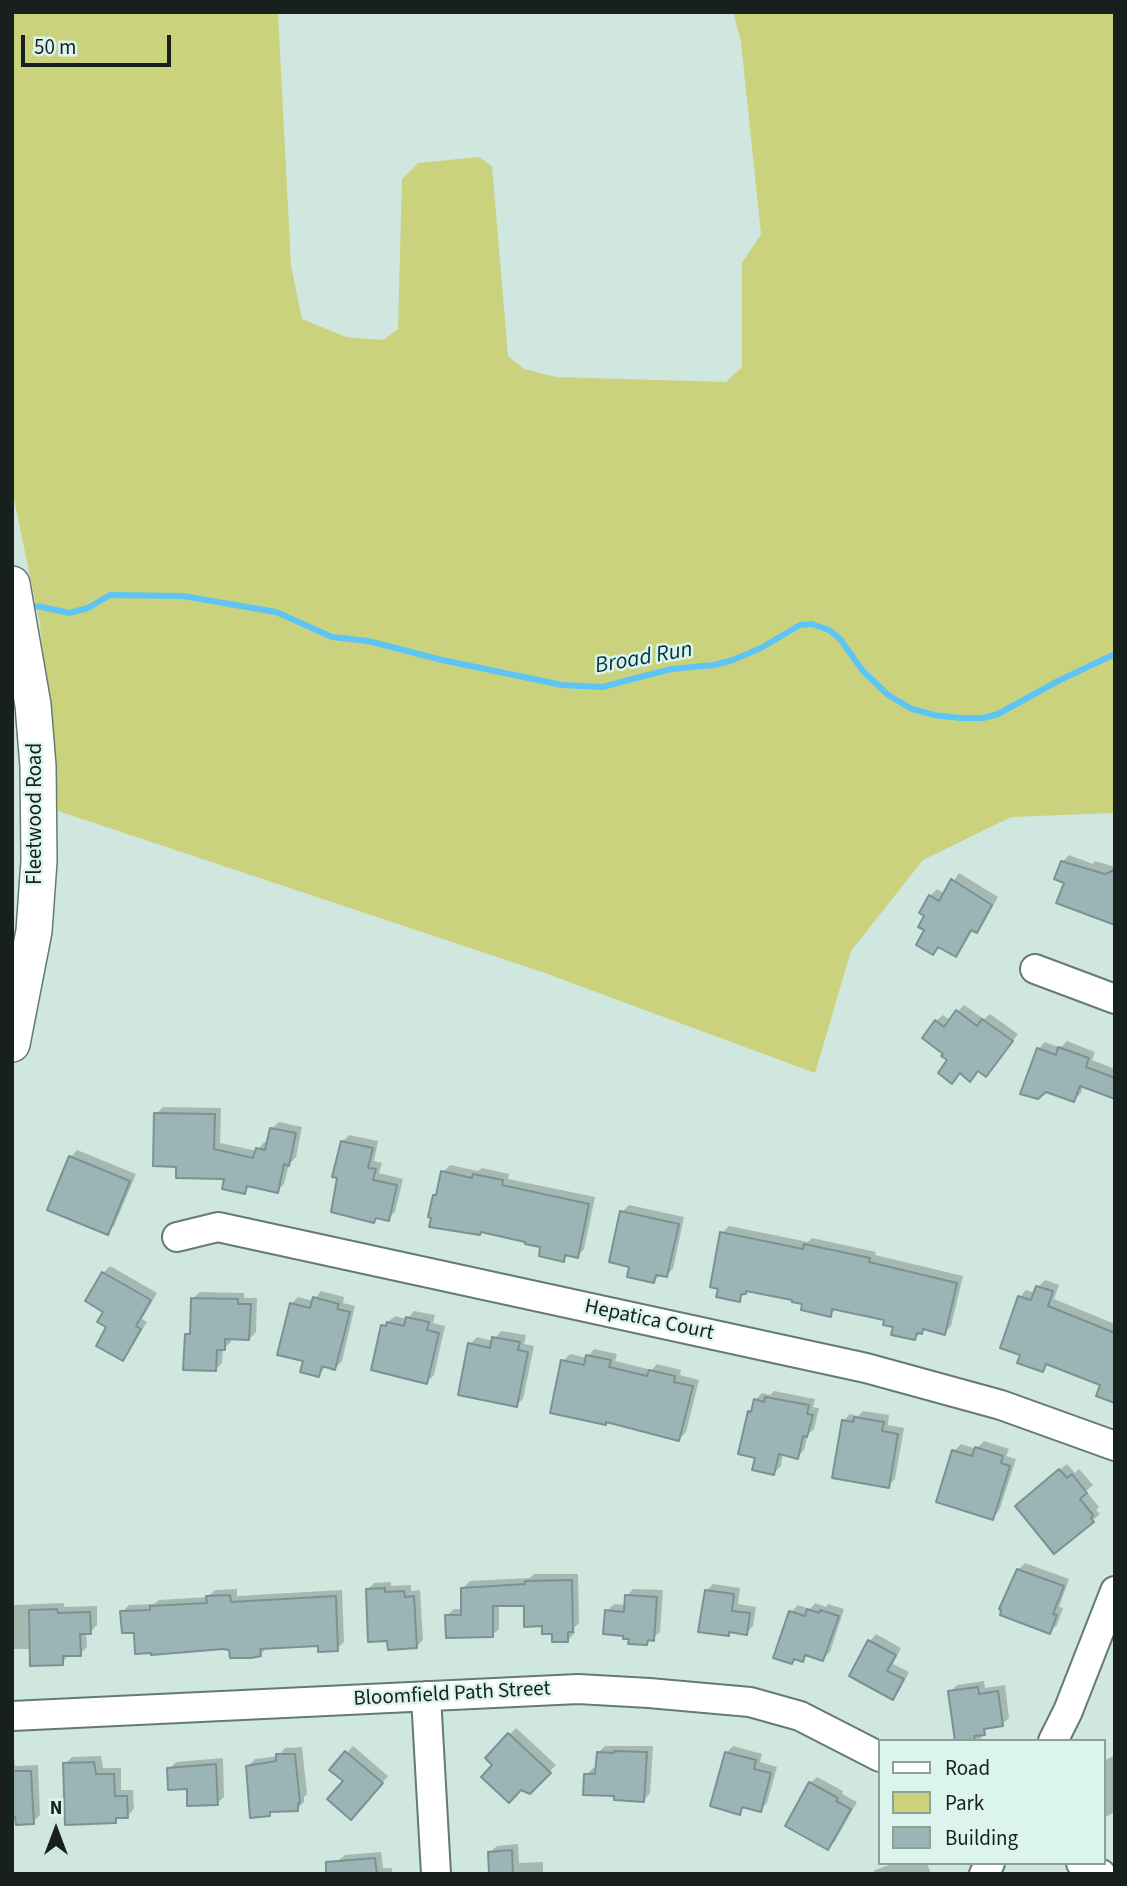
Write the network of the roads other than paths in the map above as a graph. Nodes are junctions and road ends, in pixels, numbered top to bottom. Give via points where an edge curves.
1 (15, 597) edge
2 (1035, 969) dead end
3 (1115, 999) edge
4 (12, 1044) edge
5 (177, 1237) dead end
6 (1115, 1446) edge
7 (1115, 1591) edge
8 (426, 1696) junction
9 (12, 1716) edge
10 (1055, 1739) edge
11 (878, 1757) edge
12 (1085, 1865) edge
13 (436, 1874) edge
14 (1101, 1874) edge

1 - 4 main road, Fleetwood Road via 33,705 38,861 34,931
2 - 3 street
5 - 6 street, Hepatica Court via 218,1227 866,1368 1001,1405
7 - 10 street
8 - 9 street, Bloomfield Path Street
8 - 11 street, Bloomfield Path Street via 578,1689 750,1702 800,1716
8 - 13 street
12 - 14 street

